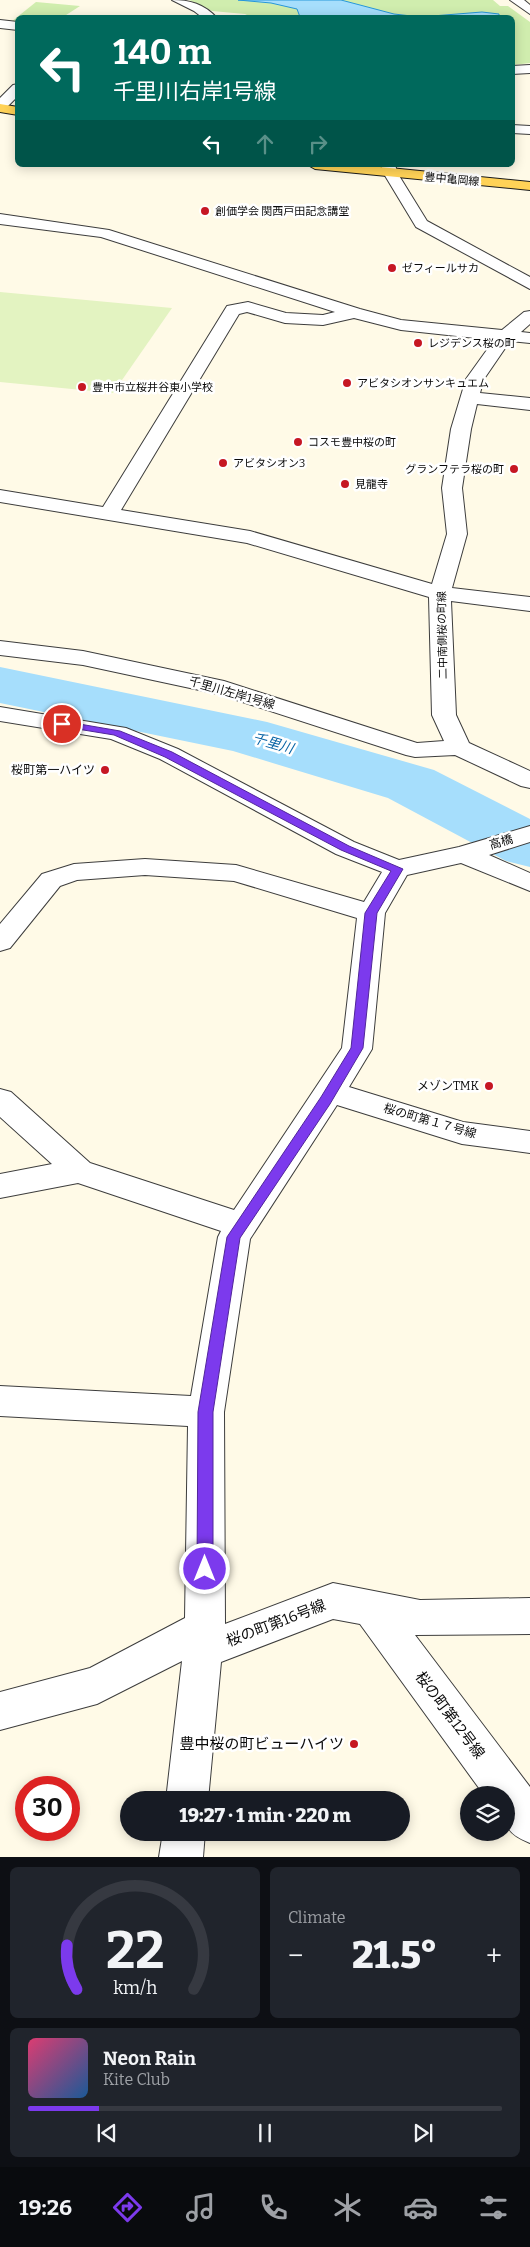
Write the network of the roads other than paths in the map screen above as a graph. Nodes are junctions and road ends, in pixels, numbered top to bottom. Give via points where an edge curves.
1 (178, 0) edge
2 (516, 0) edge
3 (530, 10) edge
4 (207, 15) edge
5 (0, 24) edge
6 (15, 26) edge
7 (530, 69) edge
8 (515, 70) edge
9 (15, 91) edge
10 (0, 107) edge
11 (15, 111) edge
12 (515, 129) edge
13 (530, 130) edge
14 (352, 167) edge
15 (390, 169) edge
16 (530, 186) edge
17 (0, 219) edge
18 (530, 284) edge
19 (354, 313) junction
20 (530, 316) edge
21 (505, 336) junction
22 (530, 338) edge
23 (470, 398) junction
24 (530, 404) edge
25 (0, 496) edge
26 (109, 513) junction
27 (440, 593) junction
28 (530, 604) edge
29 (0, 648) edge
30 (0, 714) edge
31 (459, 747) junction
32 (530, 781) edge
33 (530, 834) edge
34 (468, 852) junction
35 (397, 869) junction
36 (530, 883) edge
37 (371, 913) junction
38 (0, 942) edge
39 (331, 1092) junction
40 (0, 1100) edge
41 (530, 1142) edge
42 (79, 1171) junction
43 (0, 1186) edge
44 (241, 1225) junction
45 (0, 1401) edge
46 (206, 1412) junction
47 (371, 1608) junction
48 (530, 1616) edge
49 (203, 1640) junction
50 (0, 1711) edge
51 (188, 1791) edge
52 (530, 1822) edge
53 (183, 1841) edge
54 (181, 1857) edge

1 - 4 street
2 - 3 street
5 - 6 street
7 - 8 street
9 - 10 street
10 - 11 main road
12 - 13 street
14 - 15 main road, 豊中亀岡線
15 - 16 main road, 豊中亀岡線
15 - 18 street via 421,224
17 - 19 street via 102,233
19 - 21 street via 401,325
19 - 26 street via 323,320 285,318 248,307 233,310
20 - 21 street, 二中南側桜の町線
21 - 22 street
21 - 23 street, 二中南側桜の町線 via 476,380
23 - 24 street
23 - 27 street, 二中南側桜の町線 via 461,429 452,488 457,534
25 - 26 street
26 - 27 street via 250,537
27 - 28 street
27 - 31 street, 二中南側桜の町線 via 444,715
29 - 31 street, 千里川左岸1号線 via 83,658 224,688 415,750
30 - 35 street via 117,733 169,754 345,848
31 - 32 street
33 - 34 street, 高橋
34 - 35 street
34 - 36 street
35 - 37 street
37 - 38 street via 236,873 145,867 74,872 51,880
37 - 39 street via 357,1048
39 - 41 street, 桜の町第１７号線 via 462,1133
39 - 44 street
40 - 42 street
42 - 43 street
42 - 44 street
44 - 46 street via 234,1237
45 - 46 street
46 - 49 street
47 - 48 street, 桜の町第16号線 via 420,1618
47 - 49 street, 桜の町第16号線 via 333,1601
47 - 52 street, 桜の町第12号線
49 - 50 street, 桜の町第16号線 via 97,1685
49 - 51 street
53 - 54 street

